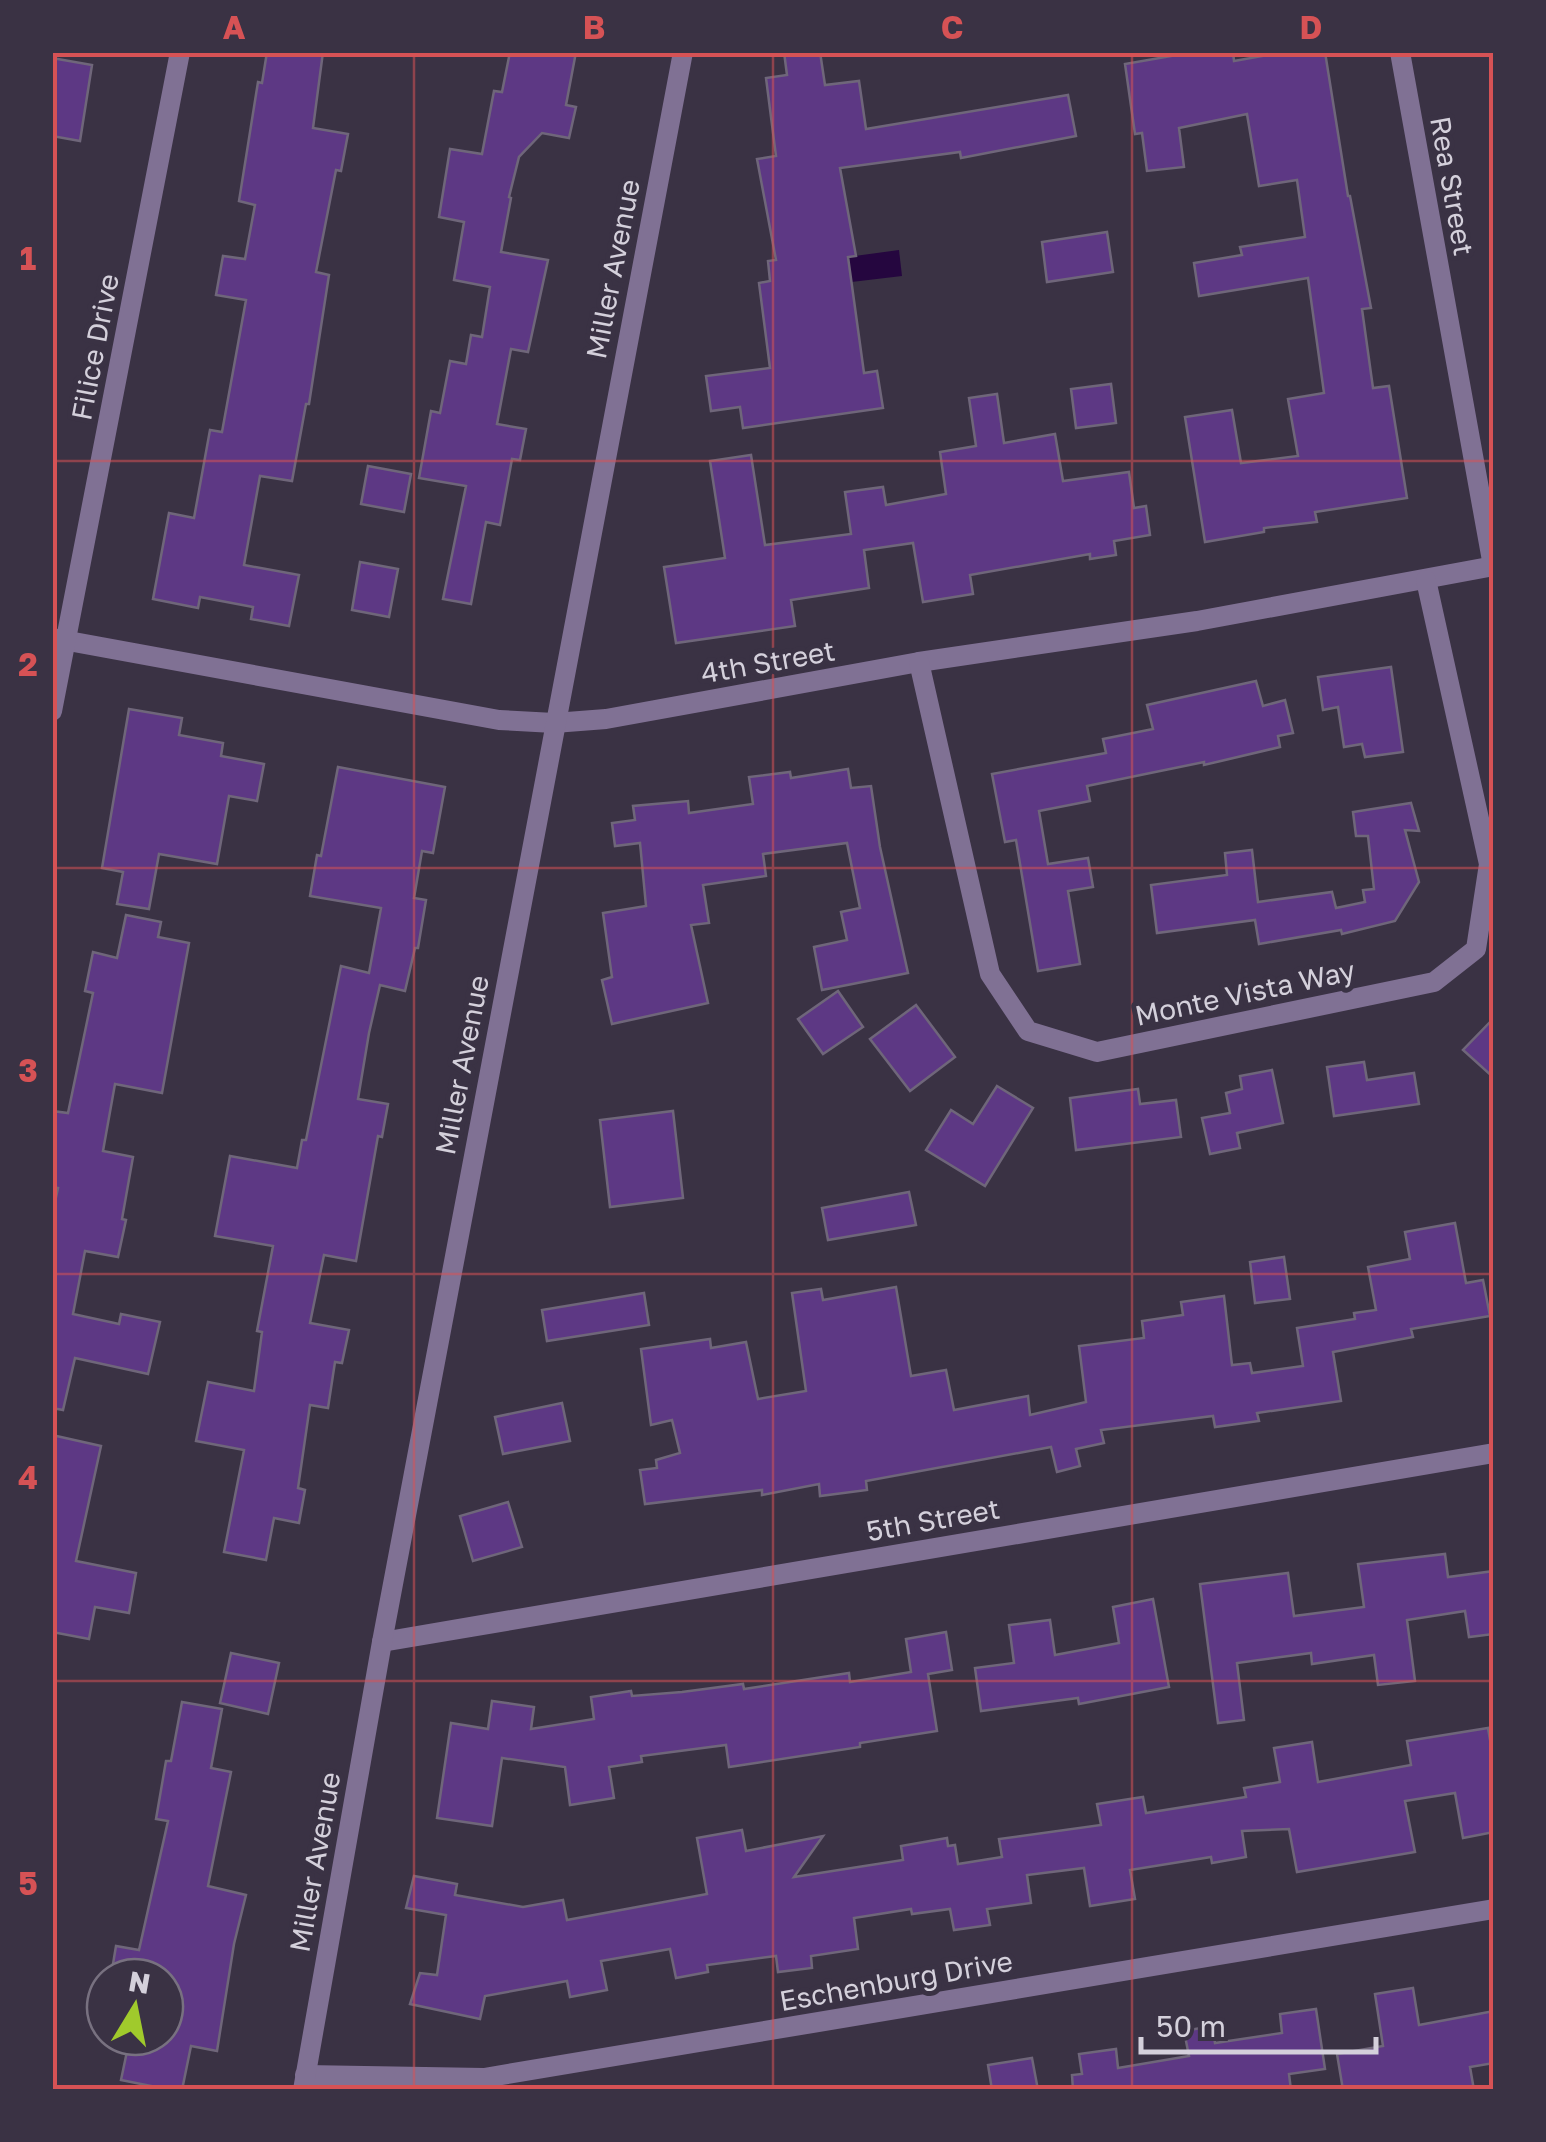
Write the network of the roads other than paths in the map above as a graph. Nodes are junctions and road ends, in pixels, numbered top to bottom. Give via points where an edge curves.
1 (180, 52) edge
2 (683, 52) edge
3 (1400, 52) edge
4 (1493, 566) edge
5 (1426, 580) junction
6 (59, 640) edge
7 (918, 662) junction
8 (52, 710) edge
9 (554, 723) junction
10 (1494, 1453) edge
11 (382, 1642) junction
12 (1494, 1909) edge
13 (304, 2082) edge

1 - 6 street, Filice Drive
2 - 9 street, Miller Avenue
3 - 4 street, Rea Street
4 - 5 street, 4th Street
5 - 7 street, 4th Street
5 - 7 street, Monte Vista Way via 1489,864 1476,948 1434,982 1097,1052 1028,1031 990,974
6 - 8 street, Filice Drive
6 - 9 street, 4th Street via 499,720
7 - 9 street, 4th Street
9 - 11 street, Miller Avenue
10 - 11 street, 5th Street
11 - 13 street, Miller Avenue
12 - 13 street, Eschenburg Drive via 484,2078

